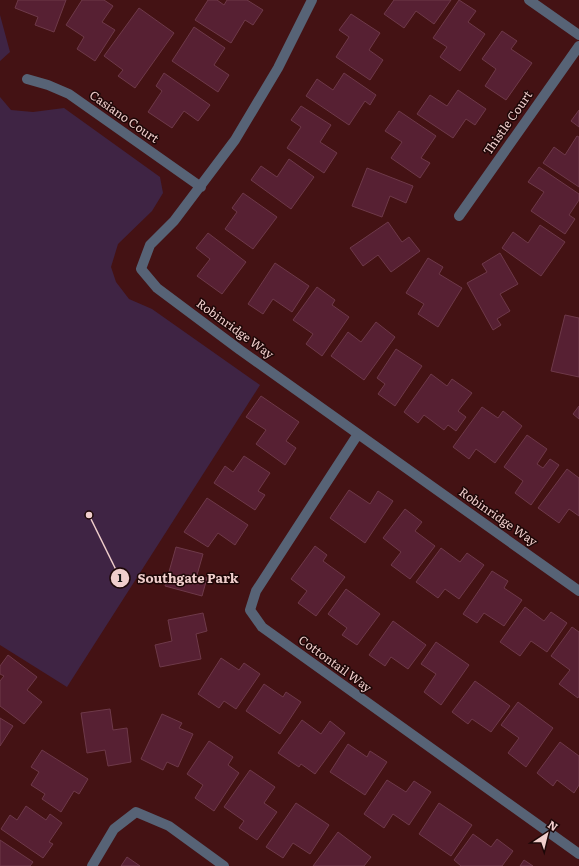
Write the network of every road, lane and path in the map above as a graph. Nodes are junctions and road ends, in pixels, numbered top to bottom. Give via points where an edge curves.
1 (312, 0) edge
2 (530, 0) edge
3 (579, 35) edge
4 (579, 46) edge
5 (27, 79) dead end
6 (201, 187) junction
7 (459, 216) dead end
8 (358, 434) junction
9 (579, 591) edge
10 (579, 854) edge
11 (92, 866) edge
12 (224, 866) edge

1 - 6 street, Robinridge Way via 278,68 235,140
2 - 3 street
4 - 7 street, Thistle Court
5 - 6 street, Casiano Court via 69,94
6 - 8 street, Robinridge Way via 174,221 150,245 141,269 157,288
8 - 9 street, Robinridge Way
8 - 10 street, Cottontail Way via 256,591 250,610 262,627
11 - 12 street via 114,829 136,812 169,826

